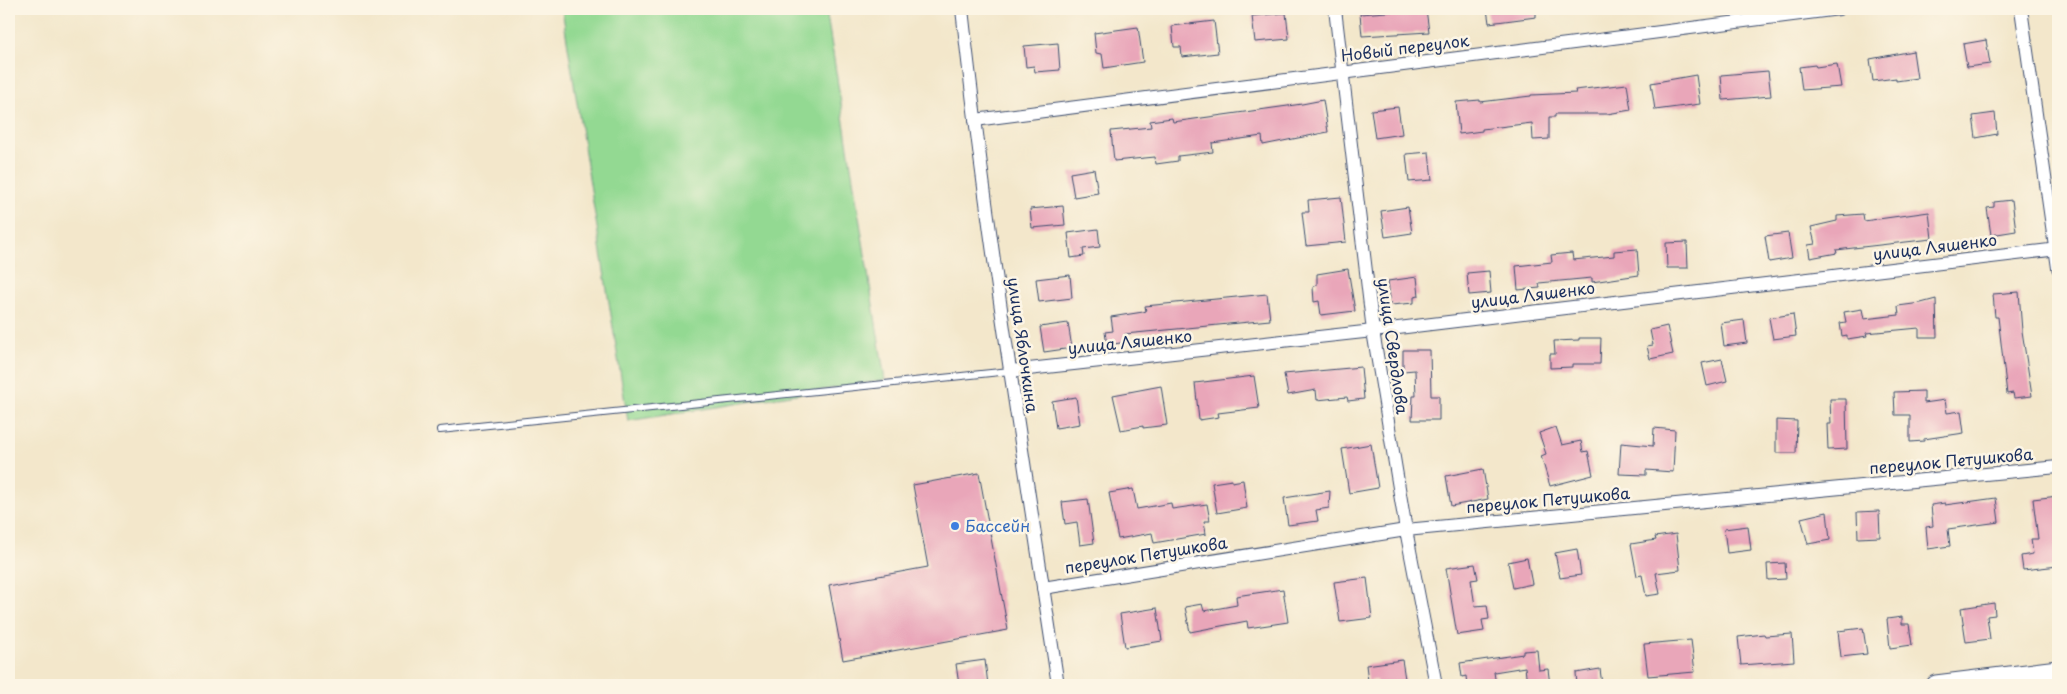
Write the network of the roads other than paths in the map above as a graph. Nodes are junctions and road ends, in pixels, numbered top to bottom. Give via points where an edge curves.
1 (962, 9) edge
2 (1335, 9) edge
3 (1839, 9) edge
4 (2020, 9) edge
5 (1342, 72) junction
6 (975, 120) junction
7 (2057, 249) edge
8 (2058, 268) edge
9 (1373, 331) junction
10 (1010, 372) junction
11 (440, 430) dead end
12 (2058, 467) edge
13 (1406, 530) junction
14 (1043, 588) junction
15 (2058, 670) edge
16 (1058, 685) edge
17 (1436, 685) edge
18 (1936, 685) edge

1 - 6 street, улица Яблочкина
2 - 5 street, улица Свердлова
3 - 5 street, Новый переулок
4 - 7 street
5 - 6 street, Новый переулок
5 - 9 street, улица Свердлова
6 - 10 street, улица Яблочкина
7 - 8 street
7 - 9 street, улица Ляшенко
9 - 10 street, улица Ляшенко
9 - 13 street, улица Свердлова
10 - 11 lane
10 - 14 street, улица Яблочкина
12 - 13 street, переулок Петушкова
13 - 14 street, переулок Петушкова
13 - 17 street, улица Свердлова
14 - 16 street, улица Яблочкина
15 - 18 street

